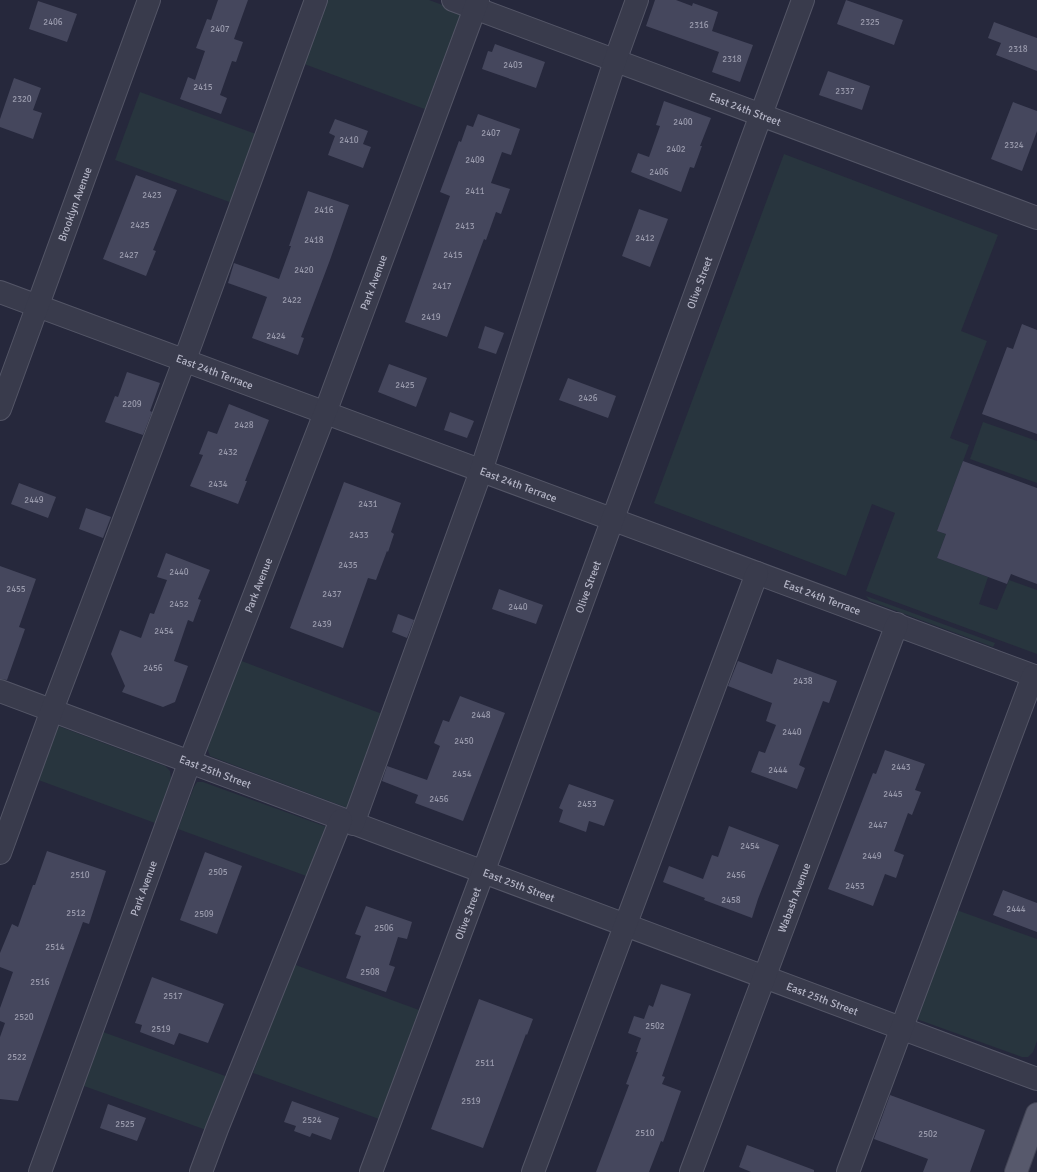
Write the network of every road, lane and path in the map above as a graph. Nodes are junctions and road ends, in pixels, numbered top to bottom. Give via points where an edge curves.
1 (149, 0) edge
2 (316, 0) edge
3 (453, 0) edge
4 (637, 0) edge
5 (803, 0) edge
6 (476, 4) edge
7 (615, 61) junction
8 (760, 115) junction
9 (1037, 218) edge
10 (0, 292) edge
11 (38, 306) junction
12 (185, 360) junction
13 (0, 408) edge
14 (325, 413) junction
15 (481, 471) junction
16 (612, 519) junction
17 (757, 573) junction
18 (897, 624) junction
19 (1035, 677) edge
20 (0, 691) edge
21 (52, 710) junction
22 (190, 761) junction
23 (347, 822) junction
24 (0, 853) edge
25 (483, 872) junction
26 (626, 925) junction
27 (765, 977) junction
28 (901, 1029) junction
29 (1037, 1079) edge
30 (1037, 1114) edge
31 (40, 1172) edge
32 (201, 1172) edge
33 (371, 1172) edge
34 (533, 1172) edge
35 (691, 1172) edge
36 (848, 1172) edge
37 (1016, 1172) edge

1 - 11 street, Brooklyn Avenue
2 - 12 street
3 - 6 street, East 24th Street
4 - 7 street
5 - 8 street, Olive Street
6 - 7 street, East 24th Street
6 - 14 street, Park Avenue
7 - 8 street, East 24th Street
7 - 15 street
8 - 9 street, East 24th Street
8 - 16 street, Olive Street
10 - 11 street, East 24th Terrace
11 - 12 street, East 24th Terrace
11 - 13 street, Brooklyn Avenue
12 - 14 street, East 24th Terrace
12 - 21 street
14 - 15 street, East 24th Terrace
14 - 22 street, Park Avenue
15 - 16 street, East 24th Terrace
15 - 23 street
16 - 17 street, East 24th Terrace
16 - 25 street, Olive Street
17 - 18 street, East 24th Terrace
17 - 26 street
18 - 19 street, East 24th Terrace
18 - 27 street, Wabash Avenue
19 - 28 street
20 - 21 street, East 25th Street
21 - 22 street, East 25th Street
21 - 24 street
22 - 23 street, East 25th Street
22 - 31 street, Park Avenue
23 - 25 street, East 25th Street
23 - 32 street
25 - 26 street, East 25th Street
25 - 33 street, Olive Street
26 - 27 street, East 25th Street
26 - 34 street
27 - 28 street, East 25th Street
27 - 35 street, Wabash Avenue
28 - 29 street, East 25th Street
28 - 36 street
30 - 37 main road

